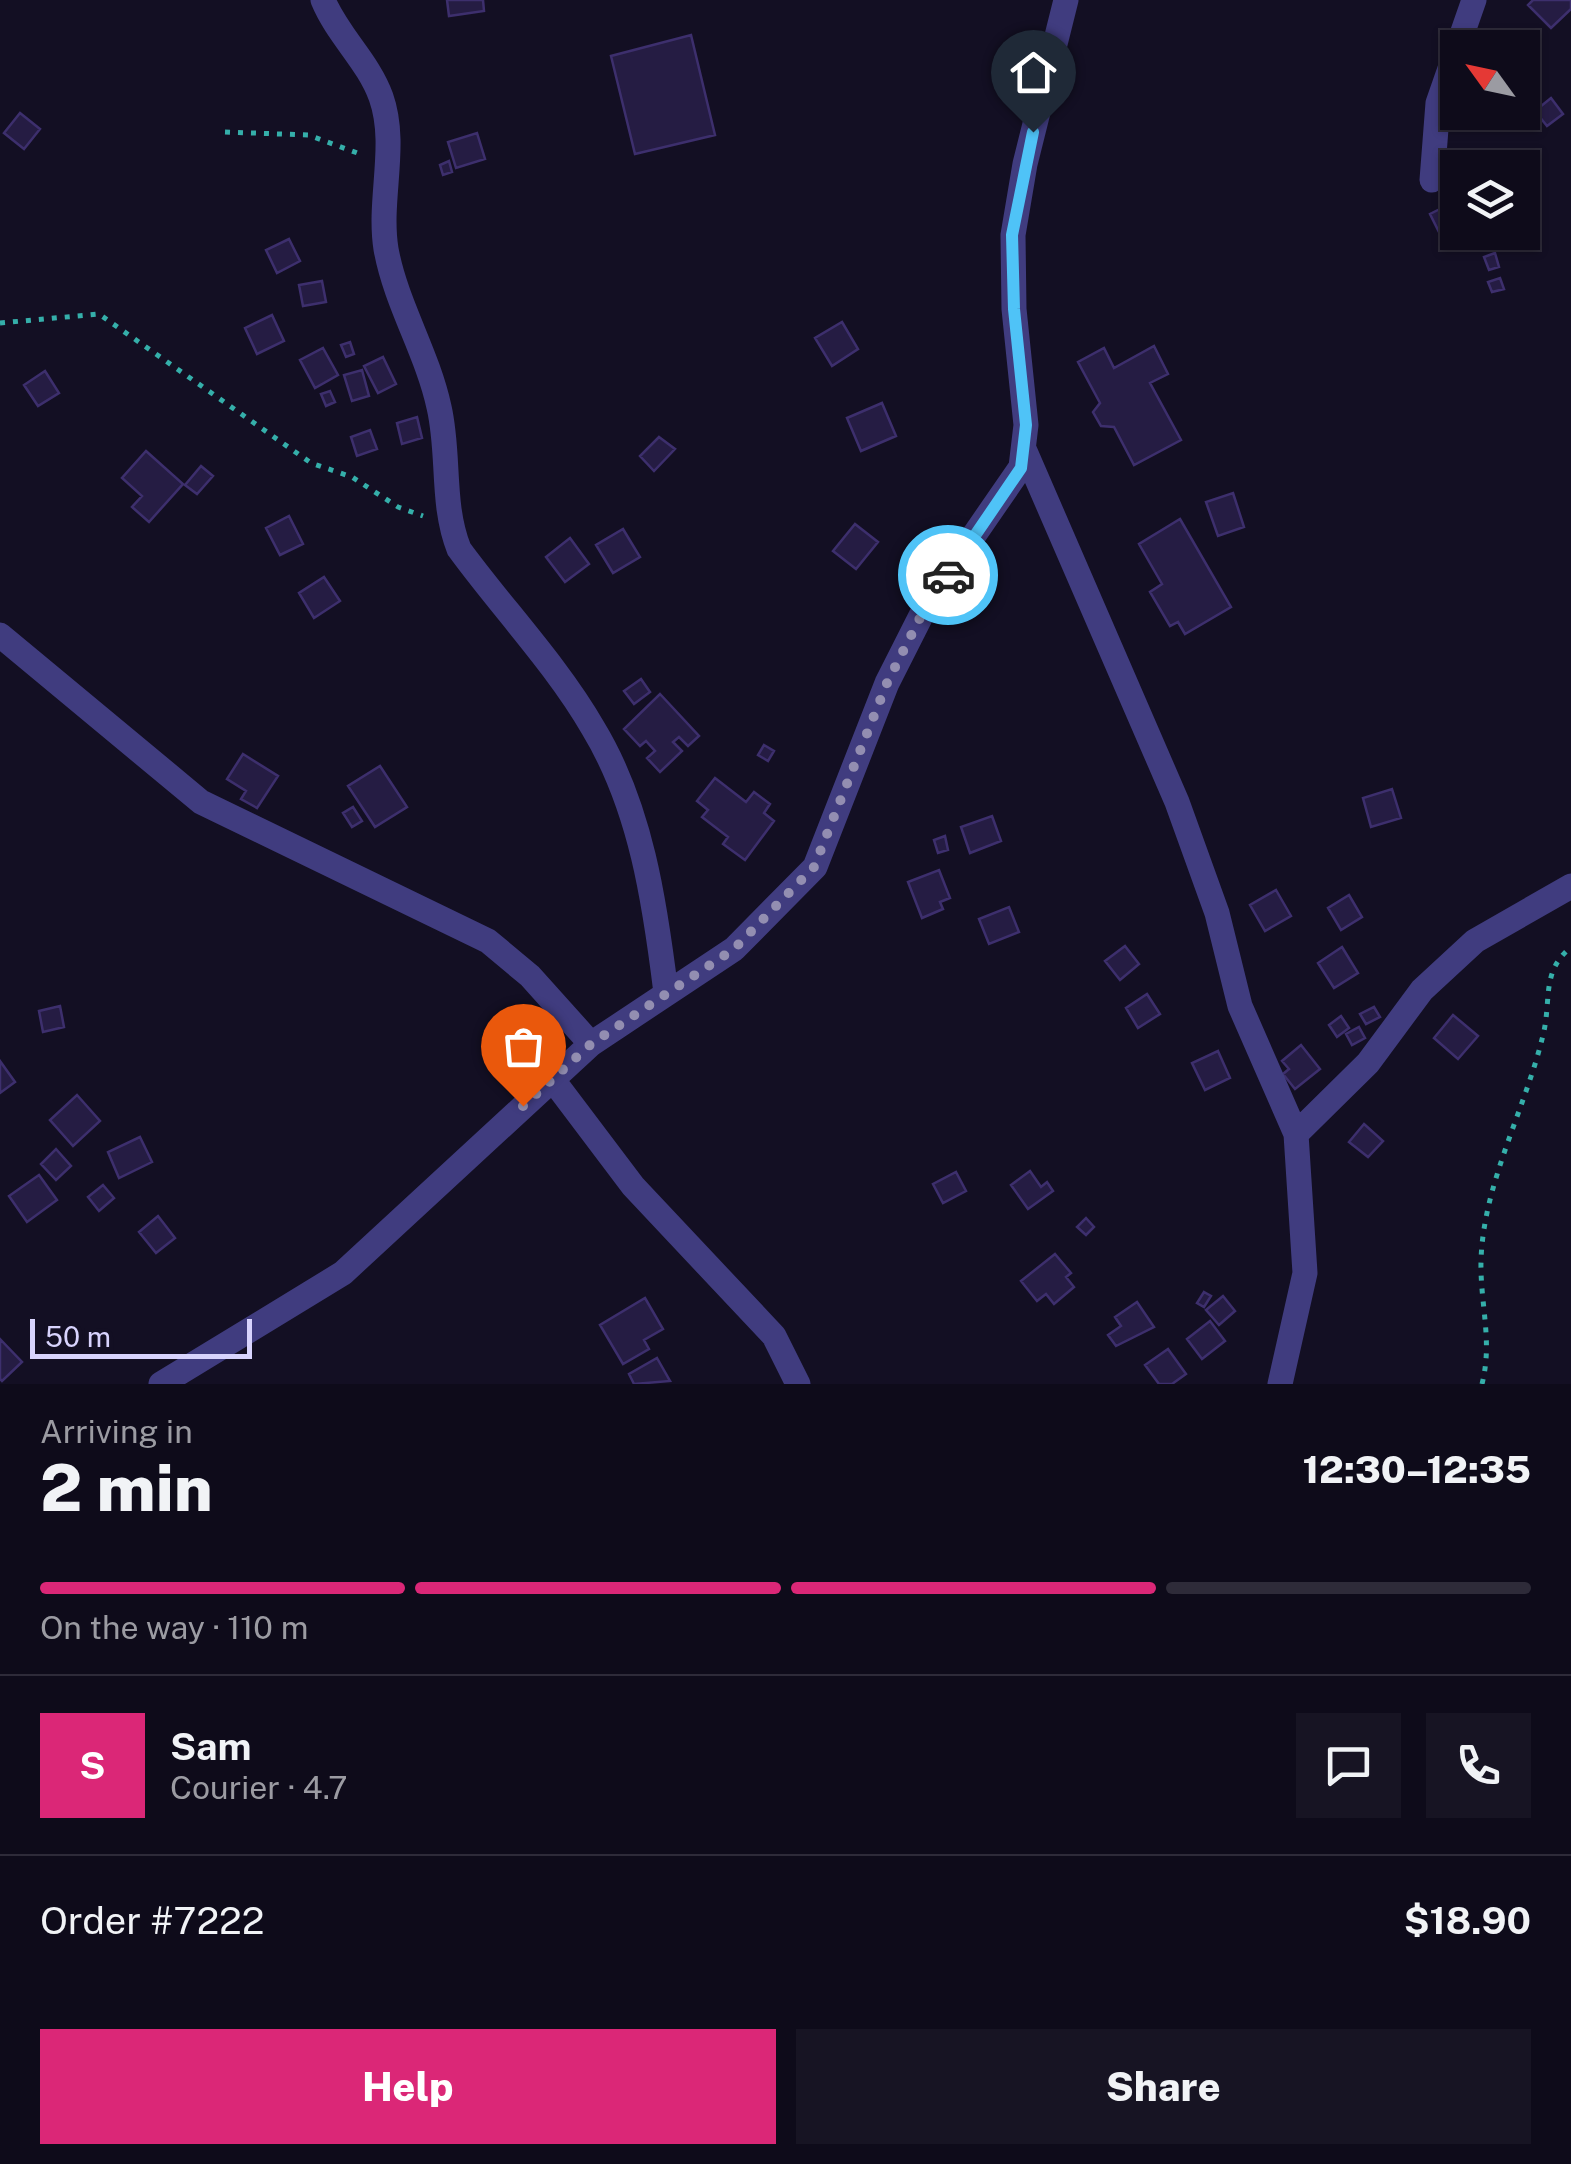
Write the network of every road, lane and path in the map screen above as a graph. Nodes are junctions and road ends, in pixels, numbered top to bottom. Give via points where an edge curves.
1 (323, 0) edge
2 (1066, 0) edge
3 (1474, 0) edge
4 (225, 132) dead end
5 (385, 164) junction
6 (1432, 180) dead end
7 (0, 323) edge
8 (1024, 449) junction
9 (450, 525) junction
10 (0, 635) edge
11 (1571, 886) edge
12 (1571, 947) edge
13 (666, 993) junction
14 (591, 1044) junction
15 (553, 1080) junction
16 (1296, 1134) junction
17 (161, 1384) edge
18 (798, 1384) edge
19 (1280, 1384) edge
20 (1482, 1384) edge

1 - 5 street via 381,97 388,125
2 - 8 street via 1012,235
3 - 6 street via 1438,103
4 - 5 path via 308,136
5 - 9 street via 386,248 440,411
7 - 9 path via 99,314 310,464
8 - 13 street via 1008,491 928,602 887,683 814,867 734,949
8 - 16 street via 1177,802 1222,928 1240,1006
9 - 13 street via 459,549 592,726 610,761 654,894
10 - 14 street via 201,802 488,942 530,976
11 - 16 street via 1474,941 1422,990 1368,1063
12 - 20 path via 1549,972 1532,1083 1489,1212 1481,1262 1488,1339
13 - 14 street
14 - 15 street
15 - 17 street via 343,1273
15 - 18 street via 633,1186 774,1336
16 - 19 street via 1305,1272

